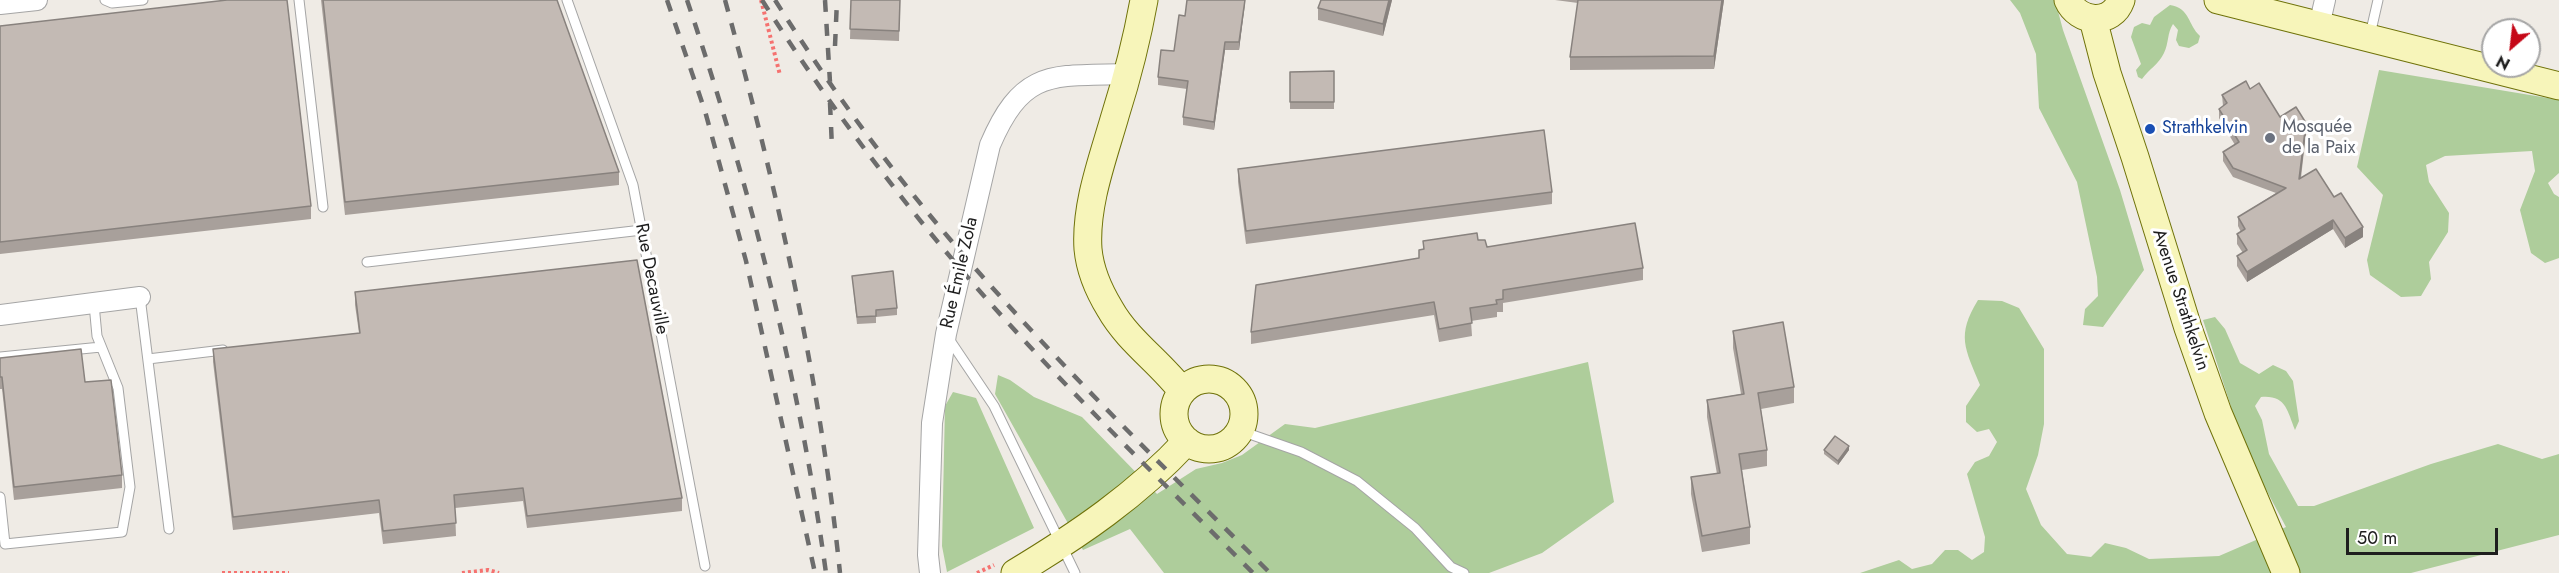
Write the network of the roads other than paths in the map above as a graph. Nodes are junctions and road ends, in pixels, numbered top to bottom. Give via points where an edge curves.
1 (37, 0) edge
2 (105, 0) edge
3 (143, 0) edge
4 (299, 0) edge
5 (567, 0) edge
6 (1144, 0) edge
7 (2068, 0) edge
8 (2121, 0) edge
9 (2218, 0) edge
10 (2378, 0) edge
11 (0, 4) edge
12 (2322, 13) edge
13 (2093, 19) junction
14 (2370, 38) junction
15 (1127, 74) junction
16 (2559, 86) edge
17 (323, 207) dead end
18 (642, 230) junction
19 (367, 262) dead end
20 (140, 297) joint
21 (94, 304) junction
22 (0, 315) edge
23 (946, 334) junction
24 (101, 347) junction
25 (228, 350) edge
26 (0, 357) edge
27 (148, 359) junction
28 (1182, 391) junction
29 (1241, 431) junction
30 (1187, 441) junction
31 (0, 497) edge
32 (169, 530) dead end
33 (1061, 545) junction
34 (705, 566) dead end
35 (2282, 566) edge
36 (930, 573) edge
37 (1015, 573) edge
38 (1076, 573) edge
39 (1464, 573) edge

1 - 11 street
2 - 3 lane
4 - 17 lane
5 - 18 lane, Rue Decauville via 633,185
6 - 15 street
7 - 13 street via 2075,11
8 - 13 street via 2112,13
9 - 12 street
10 - 14 lane
12 - 14 street
13 - 35 street, Avenue Strathkelvin via 2188,328 2218,413
14 - 16 street
15 - 23 street, Rue Émile Zola via 1064,76 1038,82 1017,98 1002,117 990,145
15 - 28 street via 1104,150 1088,250 1095,282 1111,311
18 - 19 lane
18 - 34 lane, Rue Decauville
20 - 21 street
20 - 27 lane
21 - 22 street
21 - 24 lane
23 - 33 lane via 994,406
23 - 36 street, Rue Émile Zola via 932,423
24 - 26 lane
24 - 31 lane via 118,388 130,487 122,532 5,544
25 - 27 lane
27 - 32 lane
28 - 29 street via 1206,378 1227,383 1244,404
28 - 30 street via 1174,410 1176,425
29 - 30 street via 1222,447 1209,450
29 - 39 lane via 1301,453 1357,481 1415,528 1451,567
30 - 33 street via 1136,491
33 - 37 street
33 - 38 lane

